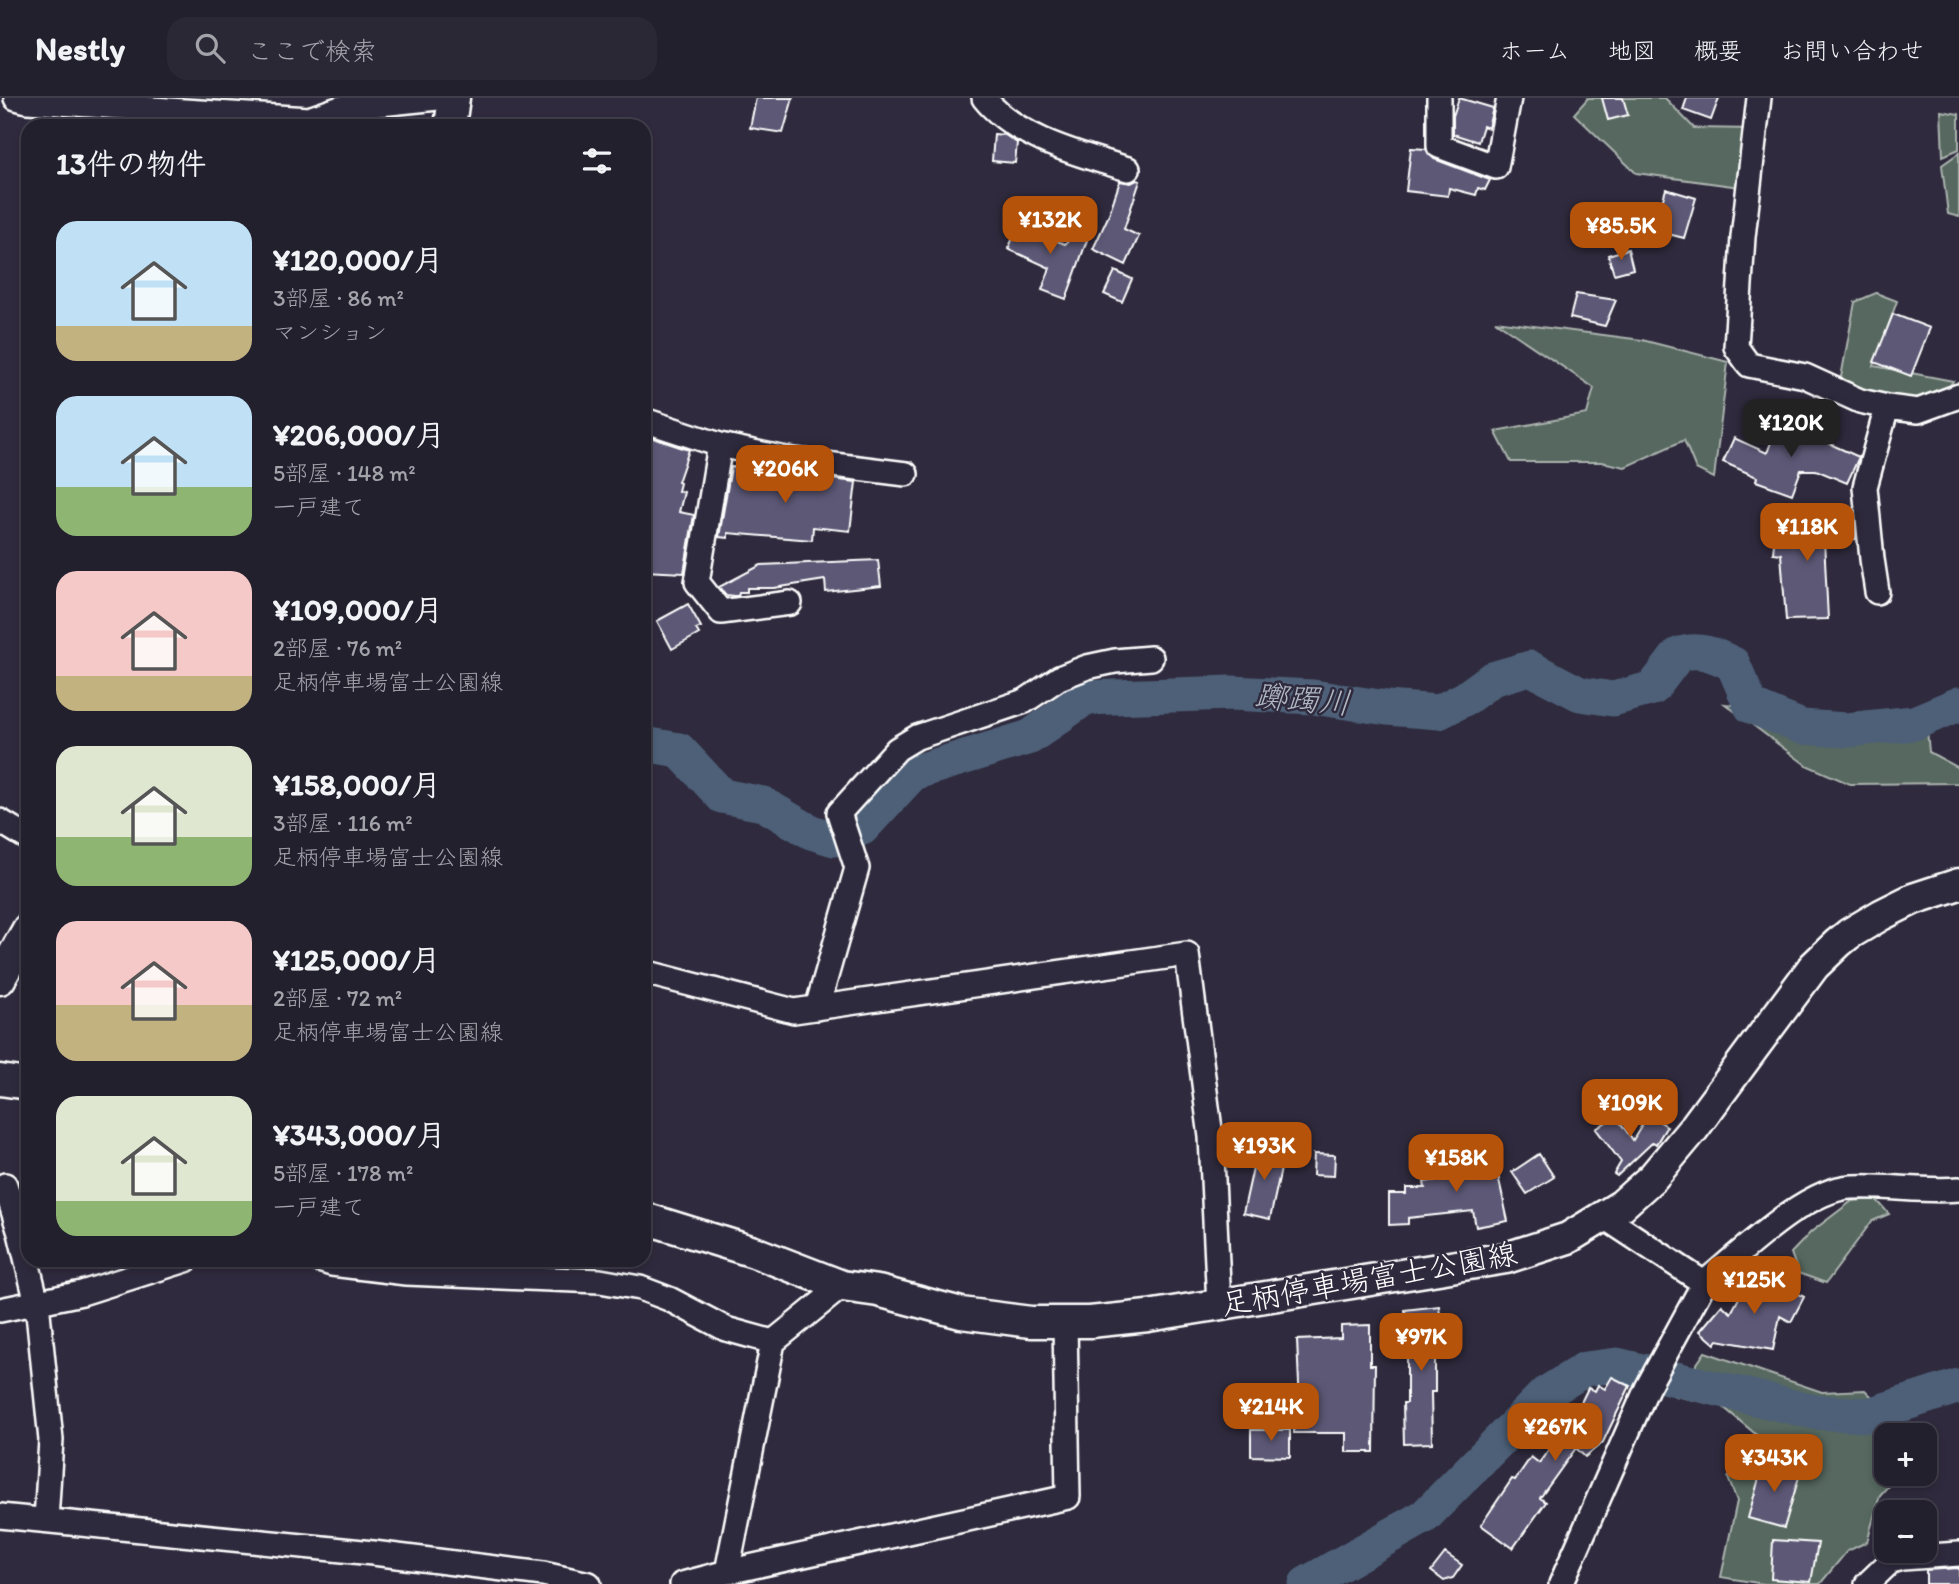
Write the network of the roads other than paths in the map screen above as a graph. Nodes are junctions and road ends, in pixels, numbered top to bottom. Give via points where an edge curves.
1 (16, 98) edge
2 (438, 98) edge
3 (454, 98) edge
4 (984, 98) edge
5 (1439, 98) edge
6 (1509, 98) edge
7 (1759, 98) edge
8 (451, 119) edge
9 (1128, 169) dead end
10 (1959, 396) edge
11 (1887, 407) junction
12 (651, 422) edge
13 (720, 445) junction
14 (906, 474) dead end
15 (1877, 592) dead end
16 (790, 603) dead end
17 (1150, 658) dead end
18 (0, 821) edge
19 (21, 834) edge
20 (1959, 884) edge
21 (21, 942) edge
22 (651, 974) edge
23 (0, 979) edge
24 (817, 1008) junction
25 (0, 1080) edge
26 (21, 1083) edge
27 (5, 1185) dead end
28 (1959, 1189) edge
29 (1604, 1217) junction
30 (651, 1220) edge
31 (21, 1237) edge
32 (28, 1267) edge
33 (164, 1267) edge
34 (357, 1267) edge
35 (1704, 1283) junction
36 (842, 1286) junction
37 (37, 1303) junction
38 (1219, 1305) junction
39 (0, 1310) edge
40 (1065, 1322) junction
41 (773, 1342) junction
42 (0, 1516) edge
43 (46, 1520) junction
44 (1959, 1554) edge
45 (727, 1572) junction
46 (589, 1584) edge
47 (682, 1584) edge
48 (1561, 1584) edge
49 (1867, 1584) edge

1 - 2 street via 309,119 341,108
3 - 8 main road
4 - 9 street via 997,114 1028,133
5 - 6 street via 1439,146 1496,167
7 - 11 street via 1743,237 1737,348 1749,365 1805,376 1860,401
10 - 11 street via 1918,411
11 - 15 street via 1865,487
12 - 13 street
13 - 14 street via 786,459
13 - 16 street via 697,582 721,612
17 - 24 street via 1087,667 1059,678 1025,701 917,737 897,749 839,813 857,868
18 - 19 street
20 - 29 main road, 足柄停車場富士公園線 via 1913,899 1838,943 1814,966 1653,1177
21 - 23 main road
22 - 24 street via 794,1012
24 - 38 street via 1187,954 1211,1137
25 - 26 main road
27 - 31 street
28 - 35 street via 1849,1187 1826,1192 1801,1204
29 - 35 street
29 - 38 main road, 足柄停車場富士公園線 via 1568,1238 1506,1258
30 - 36 main road, 足柄停車場富士公園線
32 - 37 street
33 - 37 street
34 - 41 street via 614,1283 640,1288 726,1329
35 - 48 street via 1647,1388
36 - 40 main road, 足柄停車場富士公園線 via 961,1313
36 - 41 street
37 - 39 street
37 - 43 street via 51,1440
38 - 40 main road, 足柄停車場富士公園線
40 - 45 street via 1068,1497
41 - 45 street
42 - 43 street
43 - 46 street via 387,1554
44 - 49 street via 1891,1561
45 - 47 street

